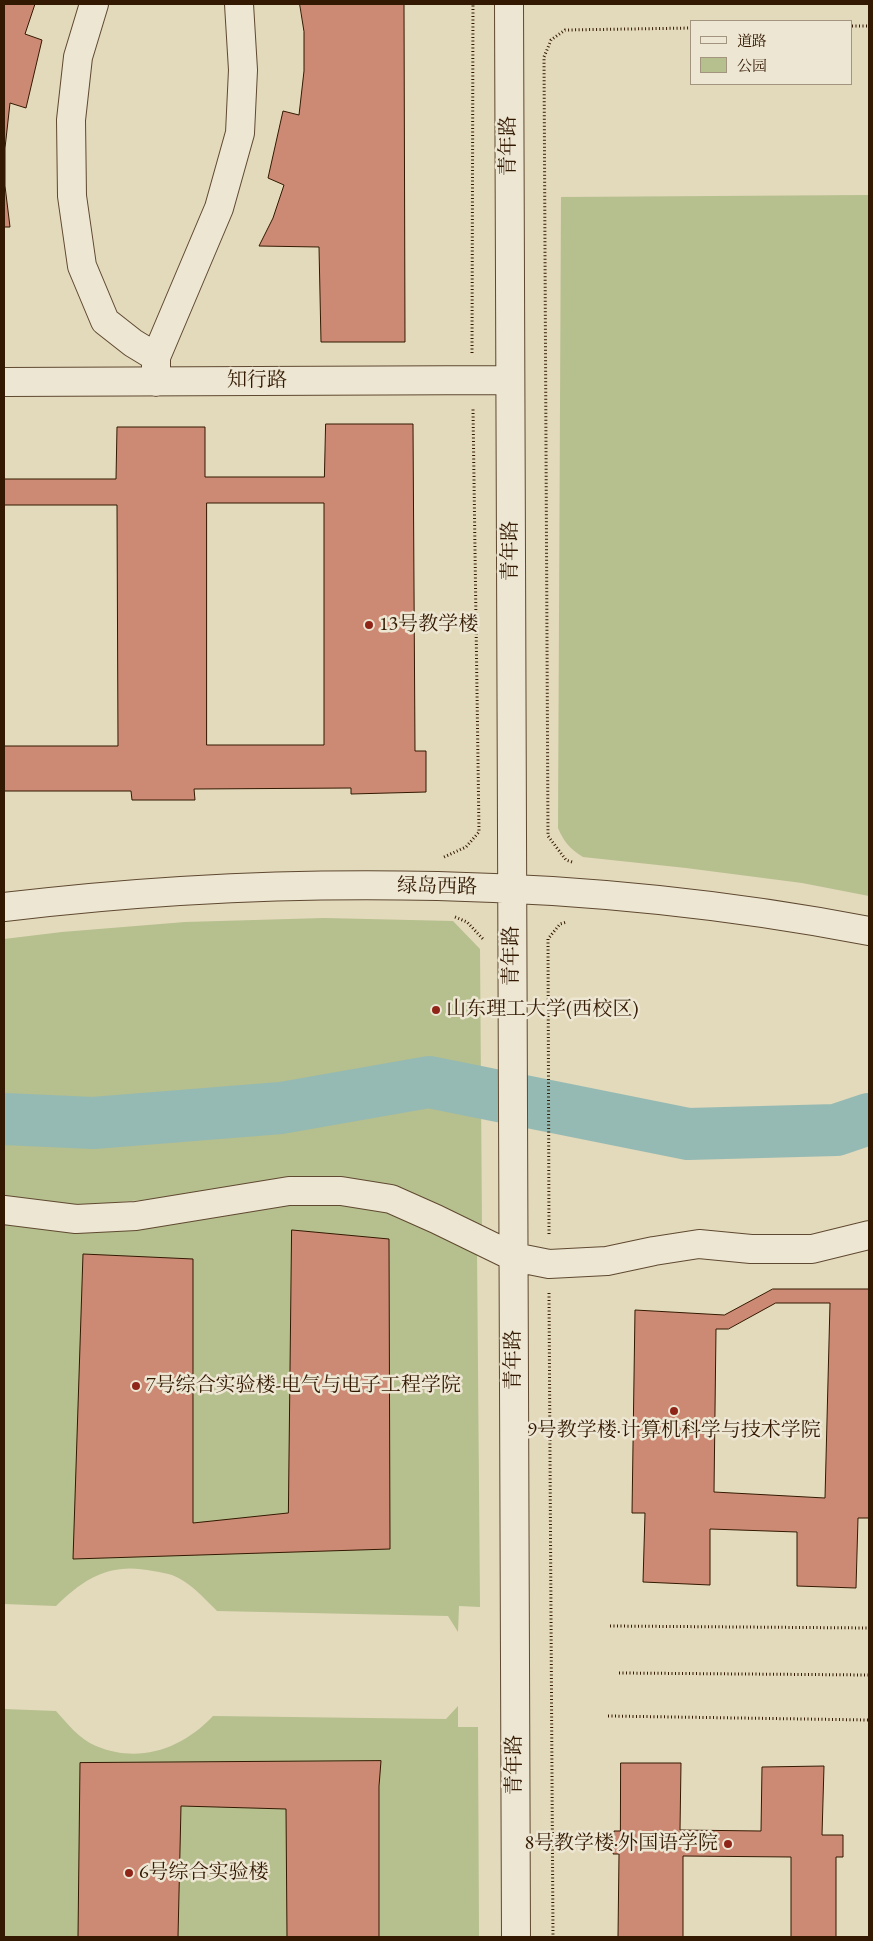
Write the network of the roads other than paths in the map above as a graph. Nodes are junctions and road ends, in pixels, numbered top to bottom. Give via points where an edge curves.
1 (94, 4) edge
2 (239, 4) edge
3 (509, 4) edge
4 (156, 369) junction
5 (510, 380) junction
6 (4, 382) edge
7 (512, 890) junction
8 (4, 907) edge
9 (869, 931) edge
10 (4, 1210) edge
11 (869, 1234) edge
12 (514, 1257) junction
13 (516, 1937) edge

1 - 4 street via 78,57 71,120 72,196 82,266 105,321
2 - 4 street via 243,70 240,134 219,208
3 - 5 street, 青年路
4 - 5 street, 知行路
4 - 6 street, 知行路
5 - 7 street, 青年路
7 - 8 street, 绿岛西路 via 446,885 298,886 153,893
7 - 9 street, 绿岛西路 via 710,906
7 - 12 street, 青年路
10 - 12 street via 76,1219 136,1216 288,1192 341,1191 391,1199
11 - 12 street via 812,1249 699,1244 607,1261 549,1264
12 - 13 street, 青年路

